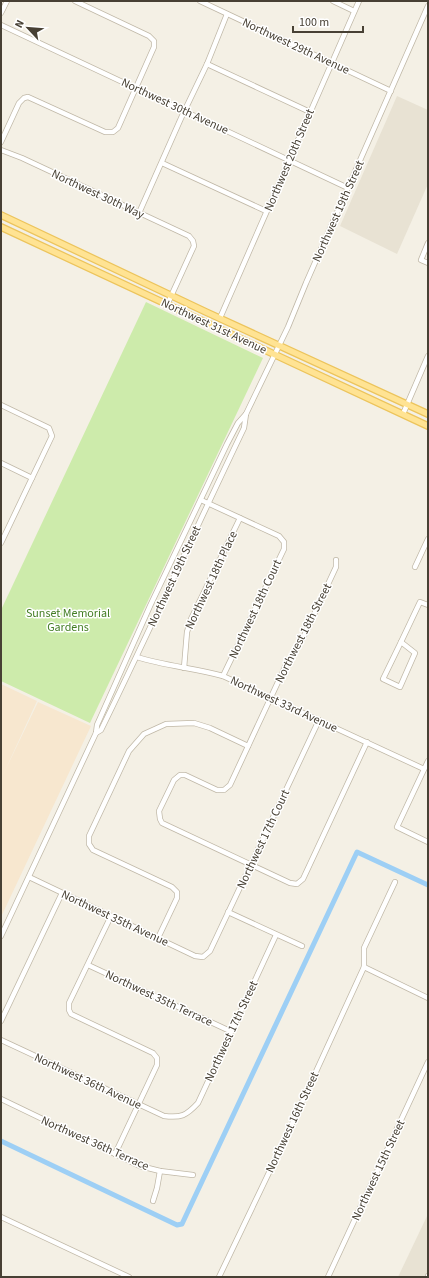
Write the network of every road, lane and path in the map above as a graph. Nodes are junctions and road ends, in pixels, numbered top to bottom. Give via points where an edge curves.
1 (7, 1) edge
2 (75, 1) edge
3 (200, 1) edge
4 (333, 1) edge
5 (359, 1) edge
6 (428, 6) edge
7 (354, 11) junction
8 (1, 13) edge
9 (227, 14) junction
10 (1, 25) edge
11 (331, 63) junction
12 (207, 64) junction
13 (136, 88) junction
14 (391, 91) junction
15 (184, 112) junction
16 (310, 112) junction
17 (1, 142) edge
18 (1, 150) edge
19 (289, 160) junction
20 (162, 163) junction
21 (348, 188) junction
22 (266, 212) junction
23 (139, 213) junction
24 (1, 215) edge
25 (1, 227) edge
26 (428, 243) edge
27 (428, 263) edge
28 (172, 296) junction
29 (167, 305) junction
30 (220, 318) junction
31 (279, 345) junction
32 (275, 354) junction
33 (428, 356) edge
34 (408, 404) junction
35 (1, 405) edge
36 (246, 414) junction
37 (403, 414) junction
38 (428, 414) edge
39 (428, 426) edge
40 (1, 463) edge
41 (32, 478) junction
42 (201, 500) junction
43 (208, 503) junction
44 (240, 518) junction
45 (428, 539) edge
46 (1, 543) edge
47 (336, 560) dead end
48 (415, 567) dead end
49 (428, 605) edge
50 (401, 642) junction
51 (137, 657) junction
52 (184, 668) junction
53 (223, 676) junction
54 (271, 698) junction
55 (319, 720) junction
56 (96, 733) junction
57 (367, 742) junction
58 (248, 746) junction
59 (428, 761) edge
60 (424, 769) junction
61 (428, 842) edge
62 (251, 864) junction
63 (28, 877) junction
64 (395, 882) dead end
65 (62, 893) junction
66 (228, 912) junction
67 (111, 916) junction
68 (276, 935) junction
69 (1, 936) edge
70 (158, 938) junction
71 (302, 946) dead end
72 (203, 957) joint
73 (88, 965) junction
74 (364, 967) junction
75 (428, 998) edge
76 (1, 1021) edge
77 (230, 1031) junction
78 (1, 1040) edge
79 (428, 1062) edge
80 (1, 1099) edge
81 (138, 1105) junction
82 (176, 1118) joint
83 (115, 1154) junction
84 (160, 1171) junction
85 (193, 1175) dead end
86 (153, 1201) dead end
87 (1, 1218) edge
88 (129, 1277) edge
89 (219, 1277) edge
90 (328, 1277) edge

1 - 8 street
2 - 13 street via 149,36 154,42 154,48
3 - 9 street, Northwest 29th Avenue
4 - 7 street
5 - 7 street, Northwest 20th Street
6 - 14 street, Northwest 19th Street
7 - 11 street, Northwest 20th Street
9 - 11 street, Northwest 29th Avenue
9 - 12 street
10 - 13 street, Northwest 30th Avenue
11 - 14 street, Northwest 29th Avenue
11 - 16 street, Northwest 20th Street
12 - 15 street
12 - 16 street
13 - 15 street, Northwest 30th Avenue
13 - 17 street via 118,128 113,132 105,132 28,97 19,103
14 - 21 street, Northwest 19th Street
15 - 19 street, Northwest 30th Avenue
15 - 20 street
16 - 19 street, Northwest 20th Street
18 - 23 street, Northwest 30th Way
19 - 21 street, Northwest 30th Avenue
19 - 22 street, Northwest 20th Street
20 - 22 street
20 - 23 street
21 - 31 street, Northwest 19th Street
22 - 30 street, Northwest 20th Street
23 - 28 street, Northwest 30th Way via 189,236 193,241 194,246
24 - 28 main road, Northwest 31st Avenue
25 - 29 main road, Northwest 31st Avenue
26 - 27 street via 421,260
28 - 29 street
28 - 30 main road, Northwest 31st Avenue
29 - 32 main road, Northwest 31st Avenue
30 - 31 main road, Northwest 31st Avenue
31 - 32 street, Northwest 19th Street
31 - 34 main road, Northwest 31st Avenue
32 - 36 street, Northwest 19th Street
32 - 37 main road, Northwest 31st Avenue
33 - 34 street
34 - 37 street
34 - 38 main road, Northwest 31st Avenue
35 - 41 street via 49,428 52,436
36 - 42 street, Northwest 19th Street via 238,423
36 - 43 street, Northwest 19th Street via 244,428
37 - 39 main road, Northwest 31st Avenue
40 - 41 street
41 - 46 street
42 - 43 street
42 - 56 street, Northwest 19th Street via 117,678
43 - 44 street
43 - 51 street, Northwest 19th Street
44 - 52 street, Northwest 18th Place via 191,619 187,632
44 - 53 street, Northwest 18th Court via 279,536 284,542 284,549
45 - 48 street
47 - 54 street, Northwest 18th Street via 336,568 330,582
49 - 50 street via 420,602
50 - 50 street via 383,679 400,687 415,653
51 - 52 street, Northwest 33rd Avenue
51 - 56 street, Northwest 19th Street via 101,730
52 - 53 street, Northwest 33rd Avenue
53 - 54 street, Northwest 33rd Avenue
54 - 55 street, Northwest 33rd Avenue
54 - 58 street, Northwest 18th Street
55 - 57 street, Northwest 33rd Avenue
55 - 62 street, Northwest 17th Court
56 - 63 street, Northwest 19th Street
57 - 60 street, Northwest 33rd Avenue
57 - 62 street via 302,879 297,884 290,883
58 - 62 street, Northwest 18th Street via 230,785 224,790 217,790 180,775 174,780 159,811 162,823
58 - 70 street via 194,723 166,724 144,734 129,751 89,836 89,844 94,850 172,887 177,892
59 - 60 street
60 - 61 street via 397,827
62 - 66 street, Northwest 17th Court
63 - 65 street, Northwest 35th Avenue
63 - 69 street, Northwest 19th Street
64 - 74 street via 364,948
65 - 67 street, Northwest 35th Avenue
65 - 76 street
66 - 68 street
66 - 72 street, Northwest 17th Court via 210,951
67 - 70 street, Northwest 35th Avenue
67 - 73 street
68 - 71 street
68 - 77 street, Northwest 17th Street
70 - 72 street, Northwest 35th Avenue via 195,956
73 - 77 street, Northwest 35th Terrace
73 - 81 street via 69,1004 71,1014 153,1053 157,1058 157,1065
74 - 75 street
74 - 89 street, Northwest 16th Street
77 - 82 street, Northwest 17th Street via 198,1103 185,1115
78 - 81 street, Northwest 36th Avenue
79 - 90 street, Northwest 15th Street
80 - 83 street, Northwest 36th Terrace
81 - 82 street, Northwest 36th Avenue
81 - 83 street
83 - 84 street, Northwest 36th Terrace via 140,1166
84 - 85 street, Northwest 36th Terrace
84 - 86 street
87 - 88 street

